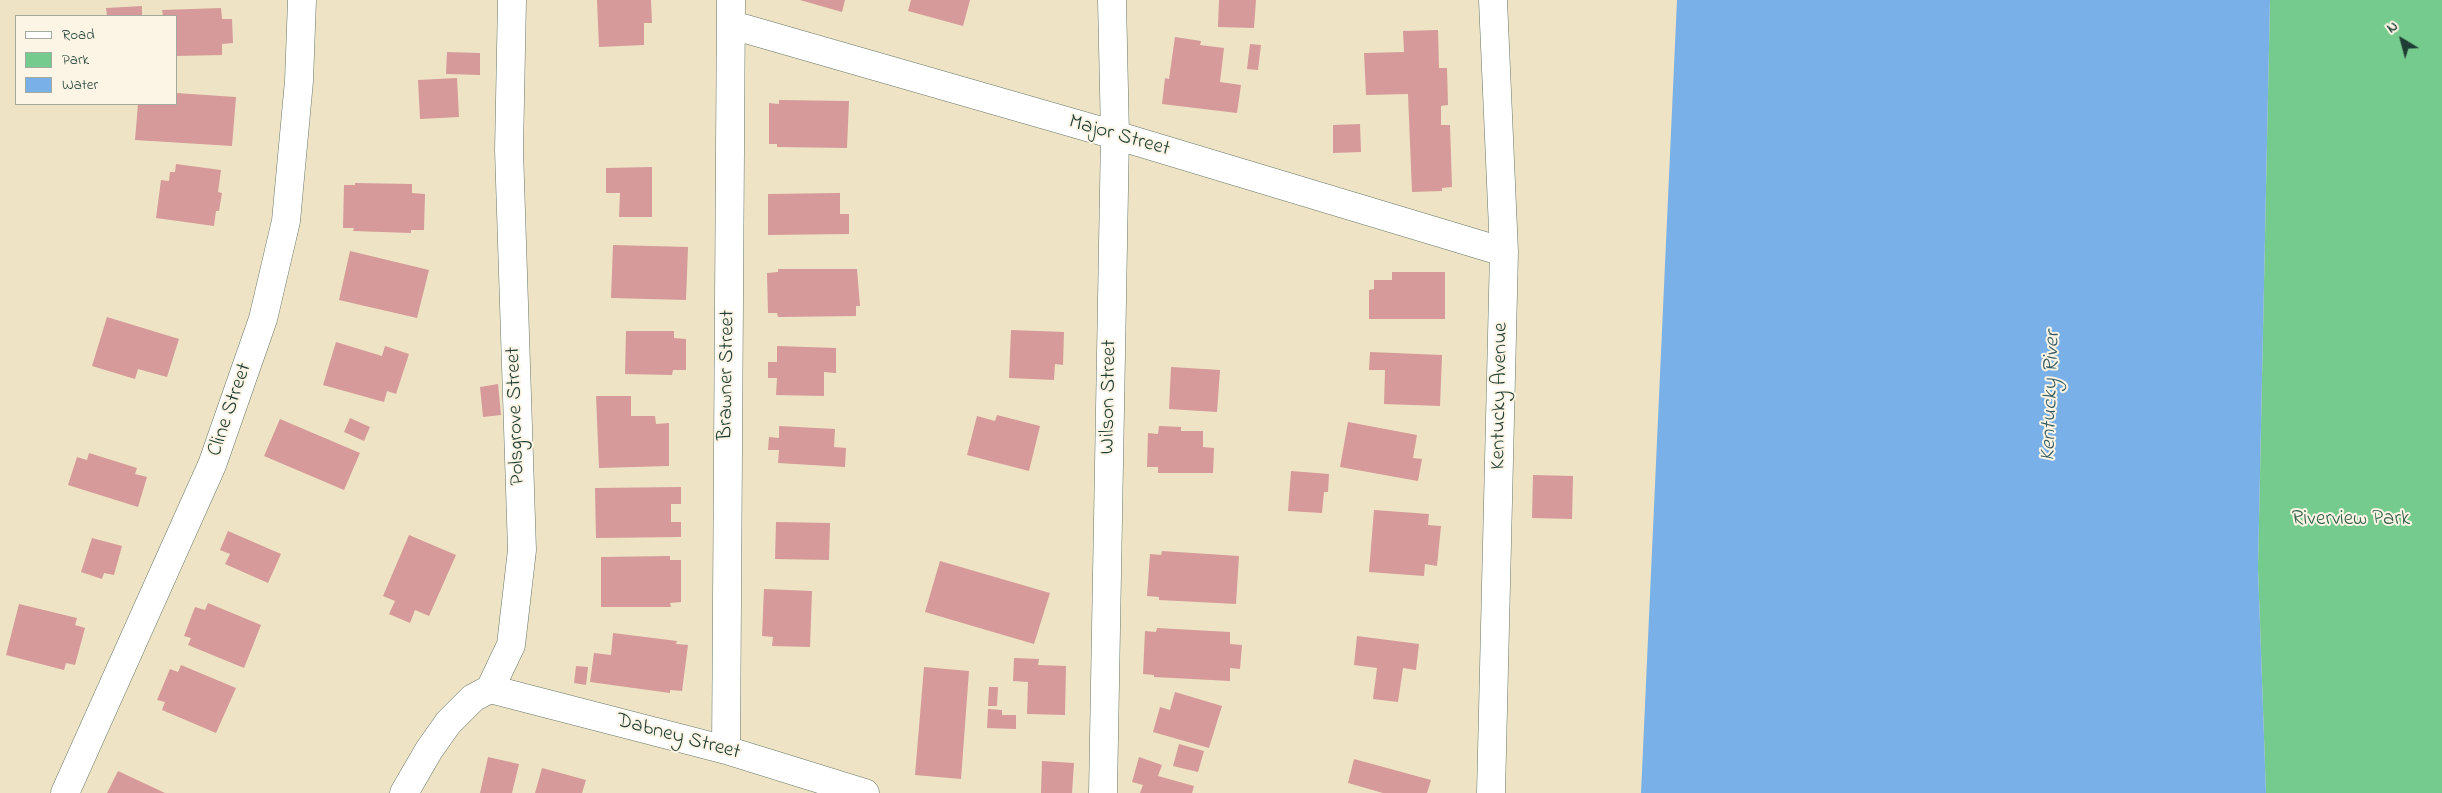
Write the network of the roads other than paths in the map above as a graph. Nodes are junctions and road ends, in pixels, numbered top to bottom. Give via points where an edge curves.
1 (302, 0) edge
2 (512, 0) edge
3 (1112, 0) edge
4 (1493, 0) edge
5 (732, 12) edge
6 (1114, 135) junction
7 (1504, 252) junction
8 (490, 689) junction
9 (726, 750) junction
10 (65, 793) edge
11 (404, 793) edge
12 (865, 793) edge
13 (1102, 793) edge
14 (1491, 793) edge

1 - 10 street, Cline Street via 299,81 286,221 263,319 212,465
2 - 8 street, Polsgrove Street via 509,150 522,550 511,645
3 - 6 street, Wilson Street
4 - 7 street, Kentucky Avenue
5 - 6 street, Major Street
5 - 9 street, Brawner Street
6 - 7 street, Major Street
6 - 13 street, Wilson Street
7 - 14 street, Kentucky Avenue
8 - 9 street, Dabney Street
8 - 11 street via 473,698 448,723
9 - 12 street, Dabney Street

